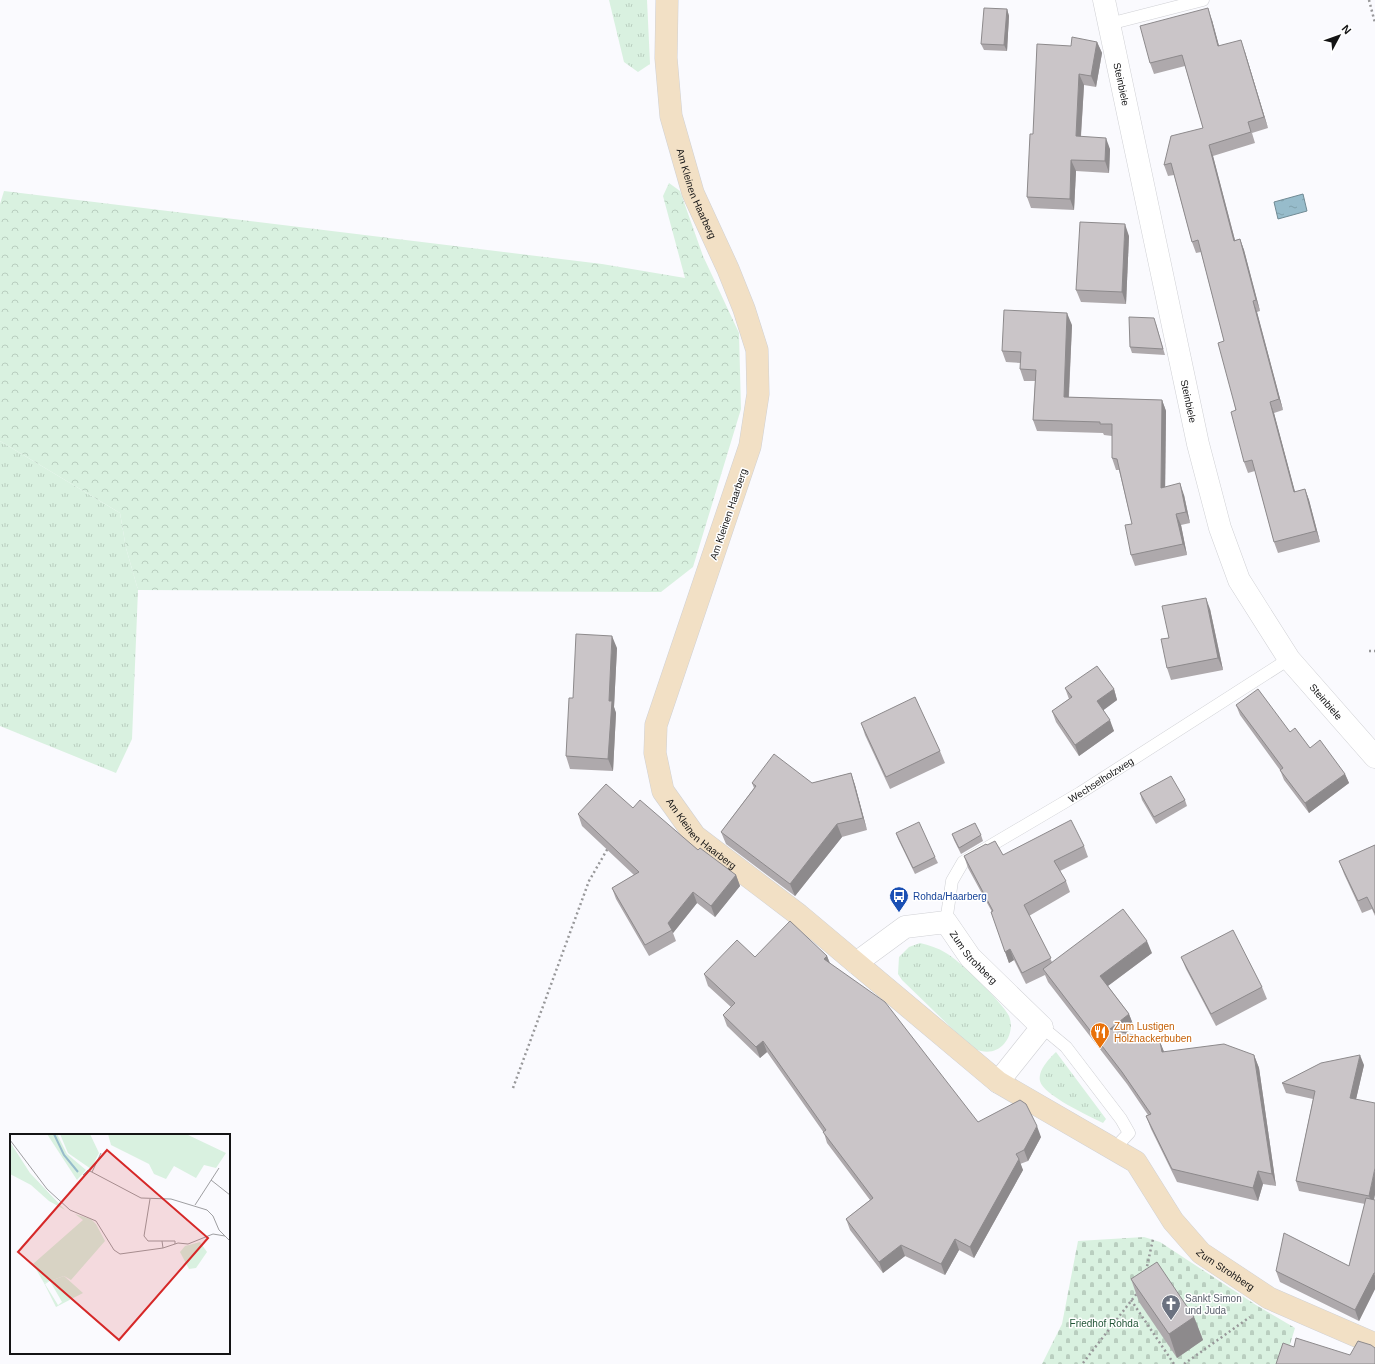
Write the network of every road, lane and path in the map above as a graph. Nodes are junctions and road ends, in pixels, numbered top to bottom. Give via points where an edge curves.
1 (667, 0) edge
2 (1104, 0) edge
3 (1203, 0) edge
4 (1369, 0) edge
5 (1375, 23) edge
6 (1109, 24) junction
7 (1369, 651) dead end
8 (1375, 651) edge
9 (1289, 659) junction
10 (1375, 758) edge
11 (609, 847) edge
12 (799, 915) joint
13 (946, 922) junction
14 (856, 963) junction
15 (1042, 1027) junction
16 (998, 1082) junction
17 (514, 1088) dead end
18 (1114, 1148) junction
19 (1173, 1221) junction
20 (1145, 1276) edge
21 (1140, 1289) edge
22 (1269, 1298) junction
23 (1131, 1300) junction
24 (1375, 1344) edge
25 (1083, 1363) edge
26 (1174, 1364) edge
27 (1184, 1364) edge

1 - 12 street, Am Kleinen Haarberg via 666,58 671,116 693,193 728,269 757,350 758,394 750,446 656,726 655,753 663,791 695,836
2 - 6 street, Steinbiele
3 - 6 lane
4 - 5 path
6 - 9 street, Steinbiele via 1198,444 1220,528 1240,580
7 - 8 path
9 - 10 street, Steinbiele
9 - 13 lane, Wechselholzweg via 1080,793 963,862 952,881
11 - 17 path via 589,881
12 - 14 street, Zum Strohberg
13 - 14 street, Zum Strohberg via 905,927
13 - 15 street, Zum Strohberg via 970,957
14 - 16 street, Zum Strohberg
15 - 16 street
15 - 18 lane, Zum Strohberg via 1066,1047 1121,1119 1129,1133
16 - 18 street, Zum Strohberg
18 - 19 street, Zum Strohberg via 1136,1162
19 - 20 path via 1156,1231
19 - 22 street, Zum Strohberg via 1201,1253
21 - 23 path
22 - 24 street, Zum Strohberg
22 - 27 path via 1260,1311
23 - 25 path
23 - 26 path

